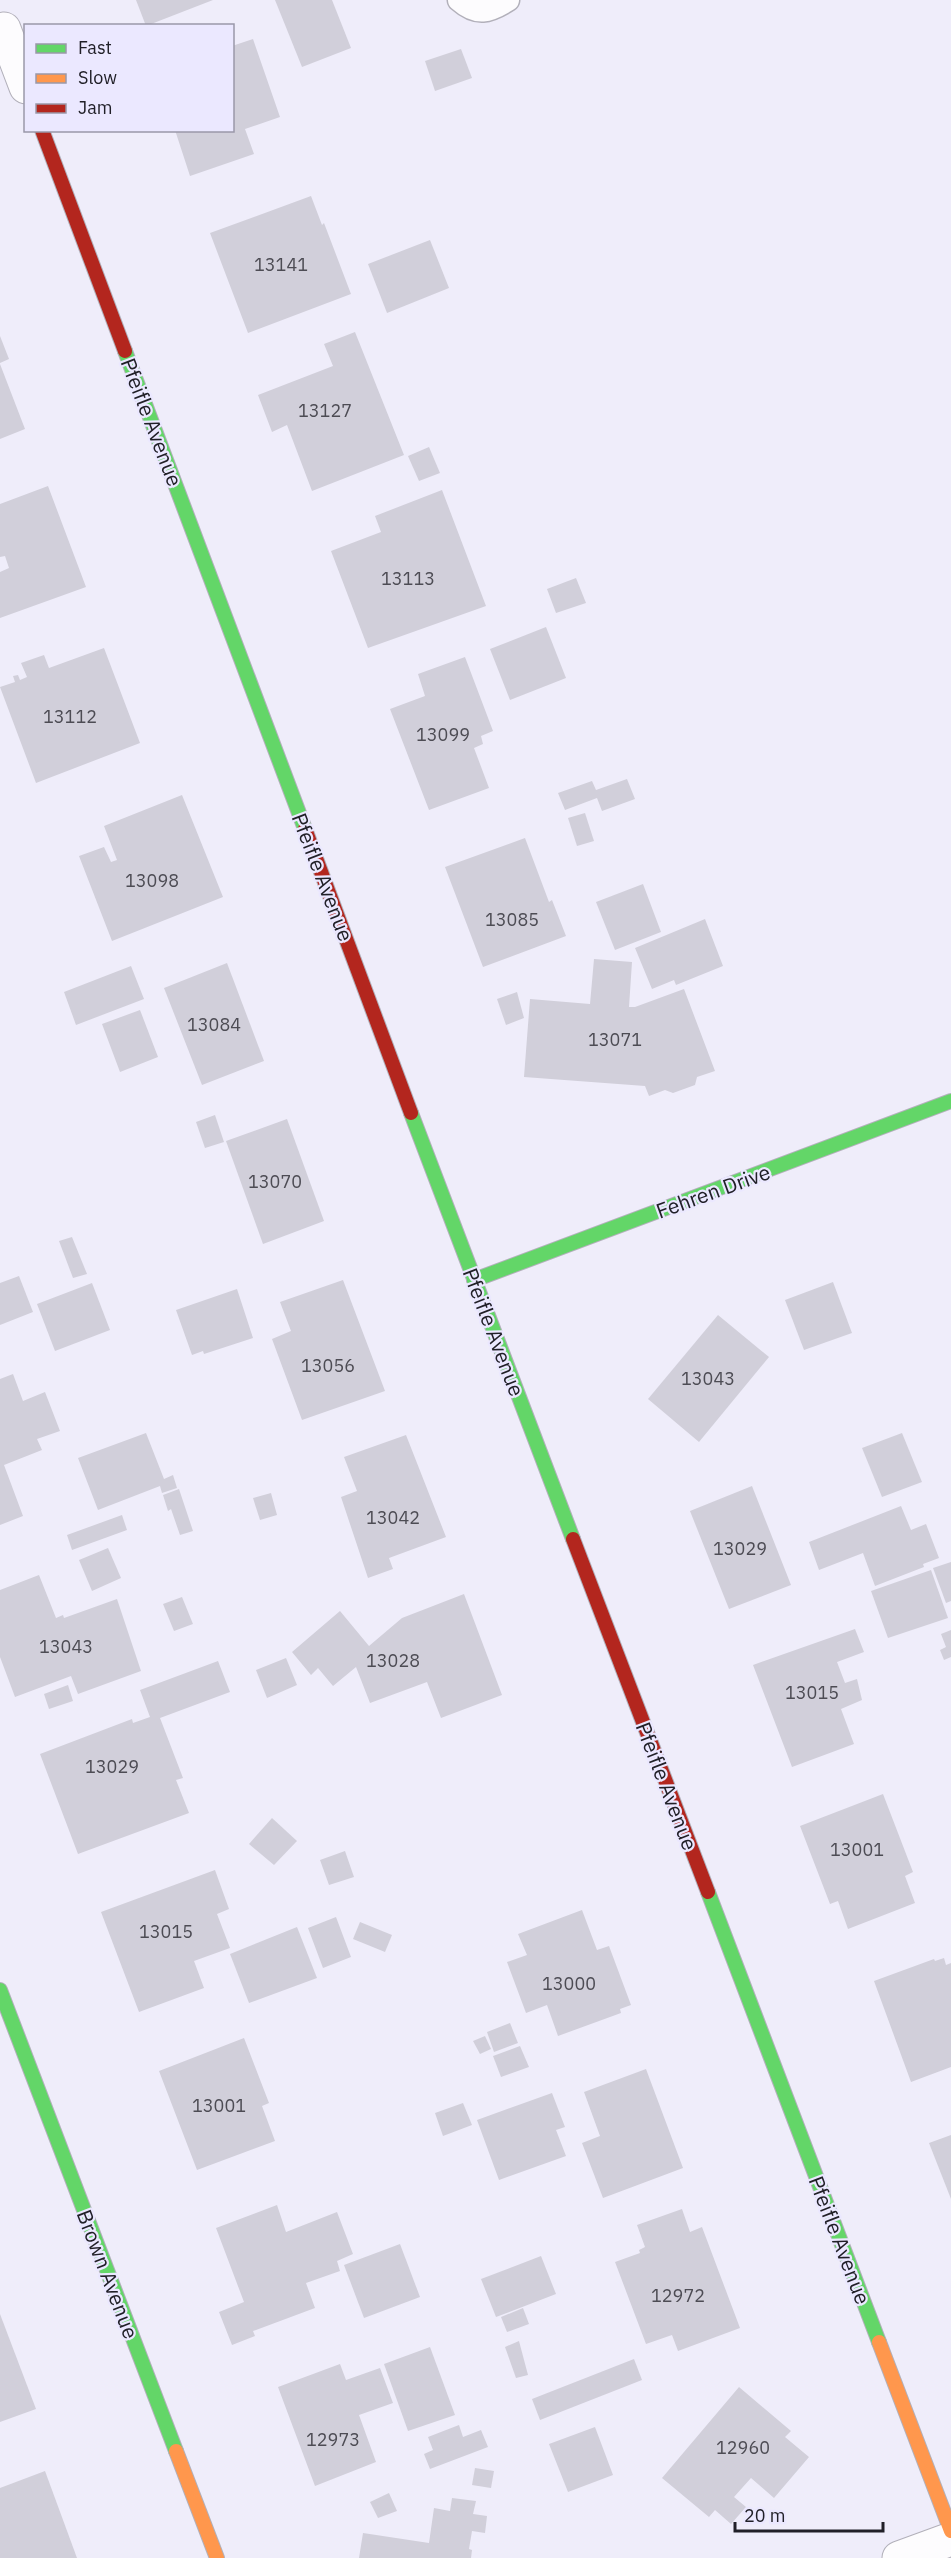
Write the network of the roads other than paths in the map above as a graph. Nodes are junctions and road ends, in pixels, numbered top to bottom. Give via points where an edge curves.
1 (459, 0) edge
2 (508, 0) edge
3 (2, 30) edge
4 (24, 82) edge
5 (43, 132) edge
6 (951, 1101) edge
7 (474, 1280) junction
8 (0, 1990) edge
9 (951, 2531) edge
10 (951, 2539) edge
11 (217, 2558) edge
12 (899, 2558) edge

1 - 2 lane via 469,9 490,11
3 - 4 street
5 - 7 street, Pfeifle Avenue
6 - 7 street, Fehren Drive
7 - 9 street, Pfeifle Avenue
8 - 11 street, Brown Avenue
10 - 12 street

